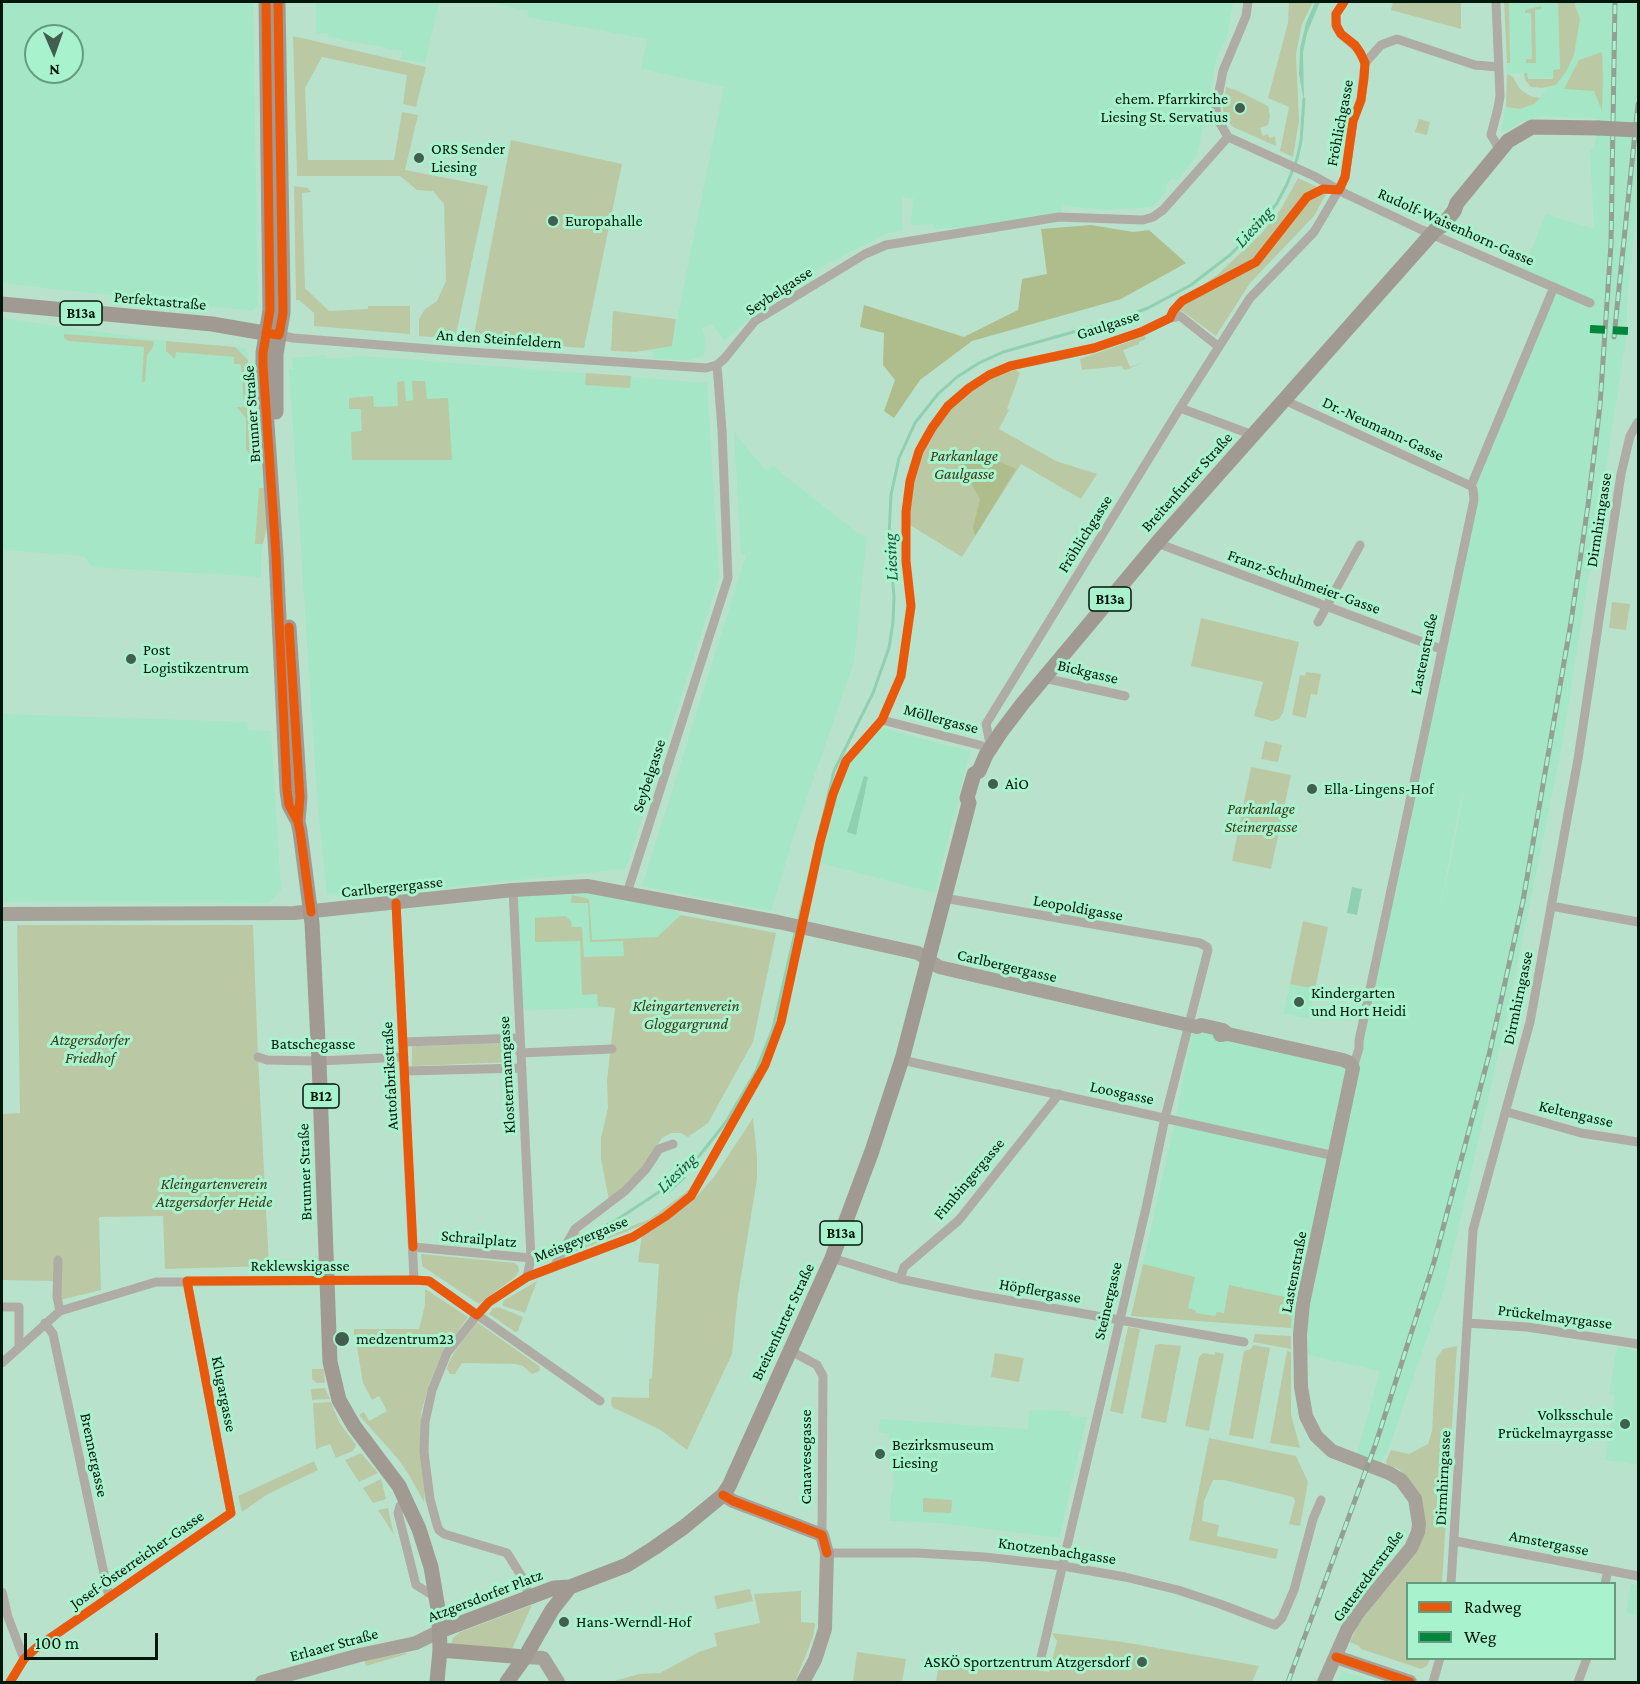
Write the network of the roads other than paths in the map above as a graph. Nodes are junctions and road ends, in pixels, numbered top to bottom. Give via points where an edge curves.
1 (266, 2) edge
2 (278, 2) edge
3 (1248, 2) edge
4 (1344, 2) edge
5 (1496, 2) edge
6 (1365, 63) junction
7 (1498, 67) junction
8 (1638, 130) edge
9 (1228, 136) junction
10 (1500, 150) junction
11 (1339, 190) junction
12 (1435, 231) junction
13 (1554, 287) junction
14 (1590, 303) dead end
15 (2, 304) edge
16 (272, 334) junction
17 (1219, 347) junction
18 (1054, 357) dead end
19 (717, 365) junction
20 (1284, 400) junction
21 (1180, 408) junction
22 (1638, 422) edge
23 (1253, 435) junction
24 (1471, 486) junction
25 (1157, 543) junction
26 (1360, 545) dead end
27 (1326, 607) junction
28 (1318, 622) dead end
29 (1441, 649) junction
30 (1044, 678) junction
31 (1125, 696) dead end
32 (882, 720) dead end
33 (991, 748) junction
34 (513, 890) junction
35 (627, 893) junction
36 (944, 898) junction
37 (396, 903) junction
38 (1551, 906) junction
39 (310, 912) junction
40 (2, 914) edge
41 (1638, 922) edge
42 (1207, 947) joint
43 (928, 960) junction
44 (1192, 1026) junction
45 (520, 1038) junction
46 (403, 1041) junction
47 (612, 1049) dead end
48 (520, 1053) junction
49 (258, 1057) dead end
50 (404, 1057) junction
51 (902, 1060) junction
52 (320, 1061) junction
53 (522, 1068) junction
54 (1353, 1068) junction
55 (405, 1071) junction
56 (1059, 1094) junction
57 (1507, 1112) junction
58 (1165, 1118) junction
59 (1638, 1142) edge
60 (674, 1143) dead end
61 (1335, 1156) junction
62 (646, 1229) dead end
63 (412, 1247) junction
64 (531, 1258) junction
65 (832, 1258) junction
66 (58, 1260) dead end
67 (554, 1267) junction
68 (527, 1277) junction
69 (900, 1279) junction
70 (327, 1280) junction
71 (414, 1280) junction
72 (187, 1281) junction
73 (2, 1307) edge
74 (60, 1311) junction
75 (477, 1315) junction
76 (1119, 1321) junction
77 (45, 1323) junction
78 (1467, 1323) junction
79 (1244, 1342) dead end
80 (1638, 1344) edge
81 (19, 1347) junction
82 (791, 1351) junction
83 (2, 1363) edge
84 (600, 1401) dead end
85 (1379, 1469) joint
86 (723, 1495) junction
87 (1321, 1500) dead end
88 (231, 1513) joint
89 (822, 1535) junction
90 (1455, 1541) junction
91 (827, 1553) junction
92 (1063, 1566) junction
93 (1608, 1570) junction
94 (1638, 1576) edge
95 (1451, 1582) edge
96 (1605, 1582) edge
97 (570, 1587) junction
98 (2, 1592) edge
99 (533, 1596) junction
100 (109, 1597) junction
101 (552, 1610) junction
102 (5, 1617) edge
103 (440, 1631) junction
104 (416, 1643) junction
105 (440, 1650) junction
106 (525, 1657) junction
107 (1336, 1657) junction
108 (24, 1659) junction
109 (1440, 1660) edge
110 (1587, 1660) edge
111 (1040, 1662) dead end
112 (10, 1683) edge
113 (262, 1683) edge
114 (437, 1683) edge
115 (507, 1683) edge
116 (558, 1683) edge
117 (803, 1683) edge
118 (1324, 1683) edge
119 (1410, 1683) edge
120 (1433, 1683) edge
121 (1578, 1683) edge

1 - 16 main road, Brunner Straße / B12
2 - 16 main road, Brunner Straße / B12 via 283,313
3 - 9 street via 1223,71 1216,107 1217,118
4 - 6 street, Fröhlichgasse via 1336,14 1337,28 1358,49
5 - 7 street
6 - 7 street via 1381,45 1397,39 1475,65
6 - 11 street, Fröhlichgasse via 1361,100
7 - 10 street via 1499,102 1491,135
8 - 10 main road, Breitenfurter Straße / B13a, bridge via 1550,127
9 - 11 street, Rudolf-Waisenhorn-Gasse
9 - 19 street, Seybelgasse via 1153,217 1059,217 886,245 756,321
10 - 12 main road, Breitenfurter Straße / B13a via 1449,208
11 - 12 street, Rudolf-Waisenhorn-Gasse
11 - 17 street, Fröhlichgasse via 1314,232 1250,298
12 - 13 street, Rudolf-Waisenhorn-Gasse
12 - 20 main road, Breitenfurter Straße / B13a
13 - 14 street, Rudolf-Waisenhorn-Gasse
13 - 24 street, Lastenstraße
15 - 16 main road, Perfektastraße / B13a via 212,324
16 - 19 street, An den Steinfeldern via 455,351 686,367
16 - 39 main road, Brunner Straße / B12 via 300,797 298,822
17 - 18 street, Gaulgasse via 1180,316 1141,333
17 - 21 street, Fröhlichgasse
19 - 35 street, Seybelgasse via 729,579
20 - 23 main road, Breitenfurter Straße / B13a
20 - 24 street, Dr.-Neumann-Gasse
21 - 23 street
21 - 33 street, Fröhlichgasse via 986,724
22 - 38 street, Dirmhirngasse via 1630,436 1621,474 1578,759
23 - 25 main road, Breitenfurter Straße / B13a
24 - 29 street, Lastenstraße via 1474,500
25 - 27 street, Franz-Schuhmeier-Gasse
25 - 30 main road, Breitenfurter Straße / B13a
26 - 27 street
27 - 28 street
27 - 29 street, Franz-Schuhmeier-Gasse
29 - 54 street, Lastenstraße via 1359,1041 1351,1061
30 - 31 street, Bickgasse
30 - 33 main road, Breitenfurter Straße / B13a
32 - 33 street, Möllergasse
33 - 36 main road, Breitenfurter Straße / B13a via 979,771 981,777 974,800 969,803
34 - 35 street, Carlbergergasse via 587,886
34 - 37 street, Carlbergergasse
34 - 45 street, Klostermanngasse
35 - 43 street, Carlbergergasse via 918,953
36 - 42 street, Leopoldigasse
36 - 43 main road, Breitenfurter Straße / B13a
37 - 39 street, Carlbergergasse
37 - 46 street, Autofabrikstraße
38 - 41 street
38 - 57 street, Dirmhirngasse via 1530,1022
39 - 40 street, Carlbergergasse
39 - 52 main road, Brunner Straße / B12
42 - 44 street, Steinergasse
43 - 44 street, Carlbergergasse via 945,968
43 - 51 main road, Breitenfurter Straße / B13a
44 - 54 street, Carlbergergasse via 1345,1060
44 - 58 street, Steinergasse
45 - 46 street
45 - 48 street, Klostermanngasse
46 - 50 street, Autofabrikstraße
47 - 48 street
48 - 53 street, Klostermanngasse
49 - 52 street, Batschegasse
50 - 52 street, Batschegasse
50 - 55 street, Autofabrikstraße
51 - 56 street, Loosgasse
51 - 65 main road, Breitenfurter Straße / B13a
52 - 70 main road, Brunner Straße / B12
53 - 55 street
53 - 64 street, Klostermanngasse
54 - 61 street, Lastenstraße
55 - 63 street, Autofabrikstraße
56 - 58 street, Loosgasse
56 - 69 street, Fimbingergasse via 958,1220 904,1268
57 - 59 street, Keltengasse via 1581,1133
57 - 78 street, Dirmhirngasse via 1473,1230
58 - 61 street, Loosgasse
58 - 76 street, Steinergasse
60 - 67 street via 659,1149 625,1191 574,1229
61 - 85 street, Lastenstraße via 1303,1303 1301,1387 1312,1431 1332,1450
62 - 67 street, Meisgeyergasse
63 - 64 street, Schrailplatz
63 - 71 street, Autofabrikstraße
64 - 68 street, Schrailplatz
65 - 69 street, Höpflergasse
65 - 82 main road, Breitenfurter Straße / B13a
66 - 74 street
67 - 68 street, Meisgeyergasse
68 - 75 street via 489,1302
69 - 76 street, Höpflergasse
70 - 71 street, Reklewskigasse
70 - 72 street, Reklewskigasse
70 - 103 main road, Brunner Straße / B12 via 330,1362 336,1393 354,1426 387,1468 419,1529 437,1599
71 - 75 street via 429,1281
72 - 74 street, Reklewskigasse via 156,1282
72 - 88 street, Klugargasse
73 - 81 street via 19,1307
74 - 77 street, Reklewskigasse
75 - 84 street
75 - 99 street via 447,1353 428,1406 424,1452 430,1499 444,1534 507,1553
76 - 79 street, Höpflergasse
76 - 92 street, Steinergasse
77 - 81 street, Reklewskigasse
77 - 100 street, Brennergasse via 53,1334
78 - 80 street, Prückelmayrgasse via 1527,1327
78 - 90 street, Dirmhirngasse
81 - 83 street, Reklewskigasse
82 - 86 main road, Breitenfurter Straße / B13a
82 - 89 street, Canavesegasse via 817,1365 823,1376
85 - 107 street, Gatterederstraße via 1401,1480 1413,1495 1419,1516 1418,1532 1406,1556 1357,1614
86 - 89 street
86 - 97 main road, Breitenfurter Straße / B13a via 679,1531 627,1565
87 - 92 street, Knotzenbachgasse via 1294,1590 1275,1625 1178,1590
88 - 100 street, Josef-Österreicher-Gasse
89 - 91 street, Canavesegasse
90 - 93 street, Amstergasse
90 - 95 street, Dirmhirngasse
91 - 92 street, Knotzenbachgasse via 916,1553
91 - 117 street, Canavesegasse via 824,1637
92 - 111 street, Steinergasse
93 - 94 street, Amstergasse
93 - 96 street
97 - 99 main road, Atzgersdorfer Platz via 560,1586
97 - 101 main road
98 - 102 street
99 - 101 main road via 549,1600
99 - 103 main road, Atzgersdorfer Platz
100 - 108 street, Josef-Österreicher-Gasse
101 - 106 main road
102 - 108 street
103 - 104 street, Atzgersdorfer Platz
103 - 105 main road, Brunner Straße / B12
104 - 105 street, Atzgersdorfer Platz
104 - 113 street, Erlaaer Straße
105 - 106 main road, Atzgersdorfer Platz
105 - 114 main road, Brunner Straße / B12
106 - 115 main road
106 - 116 street via 543,1658
107 - 118 street, Gatterederstraße
107 - 119 street
108 - 112 street, Josef-Österreicher-Gasse
109 - 120 street
110 - 121 street

